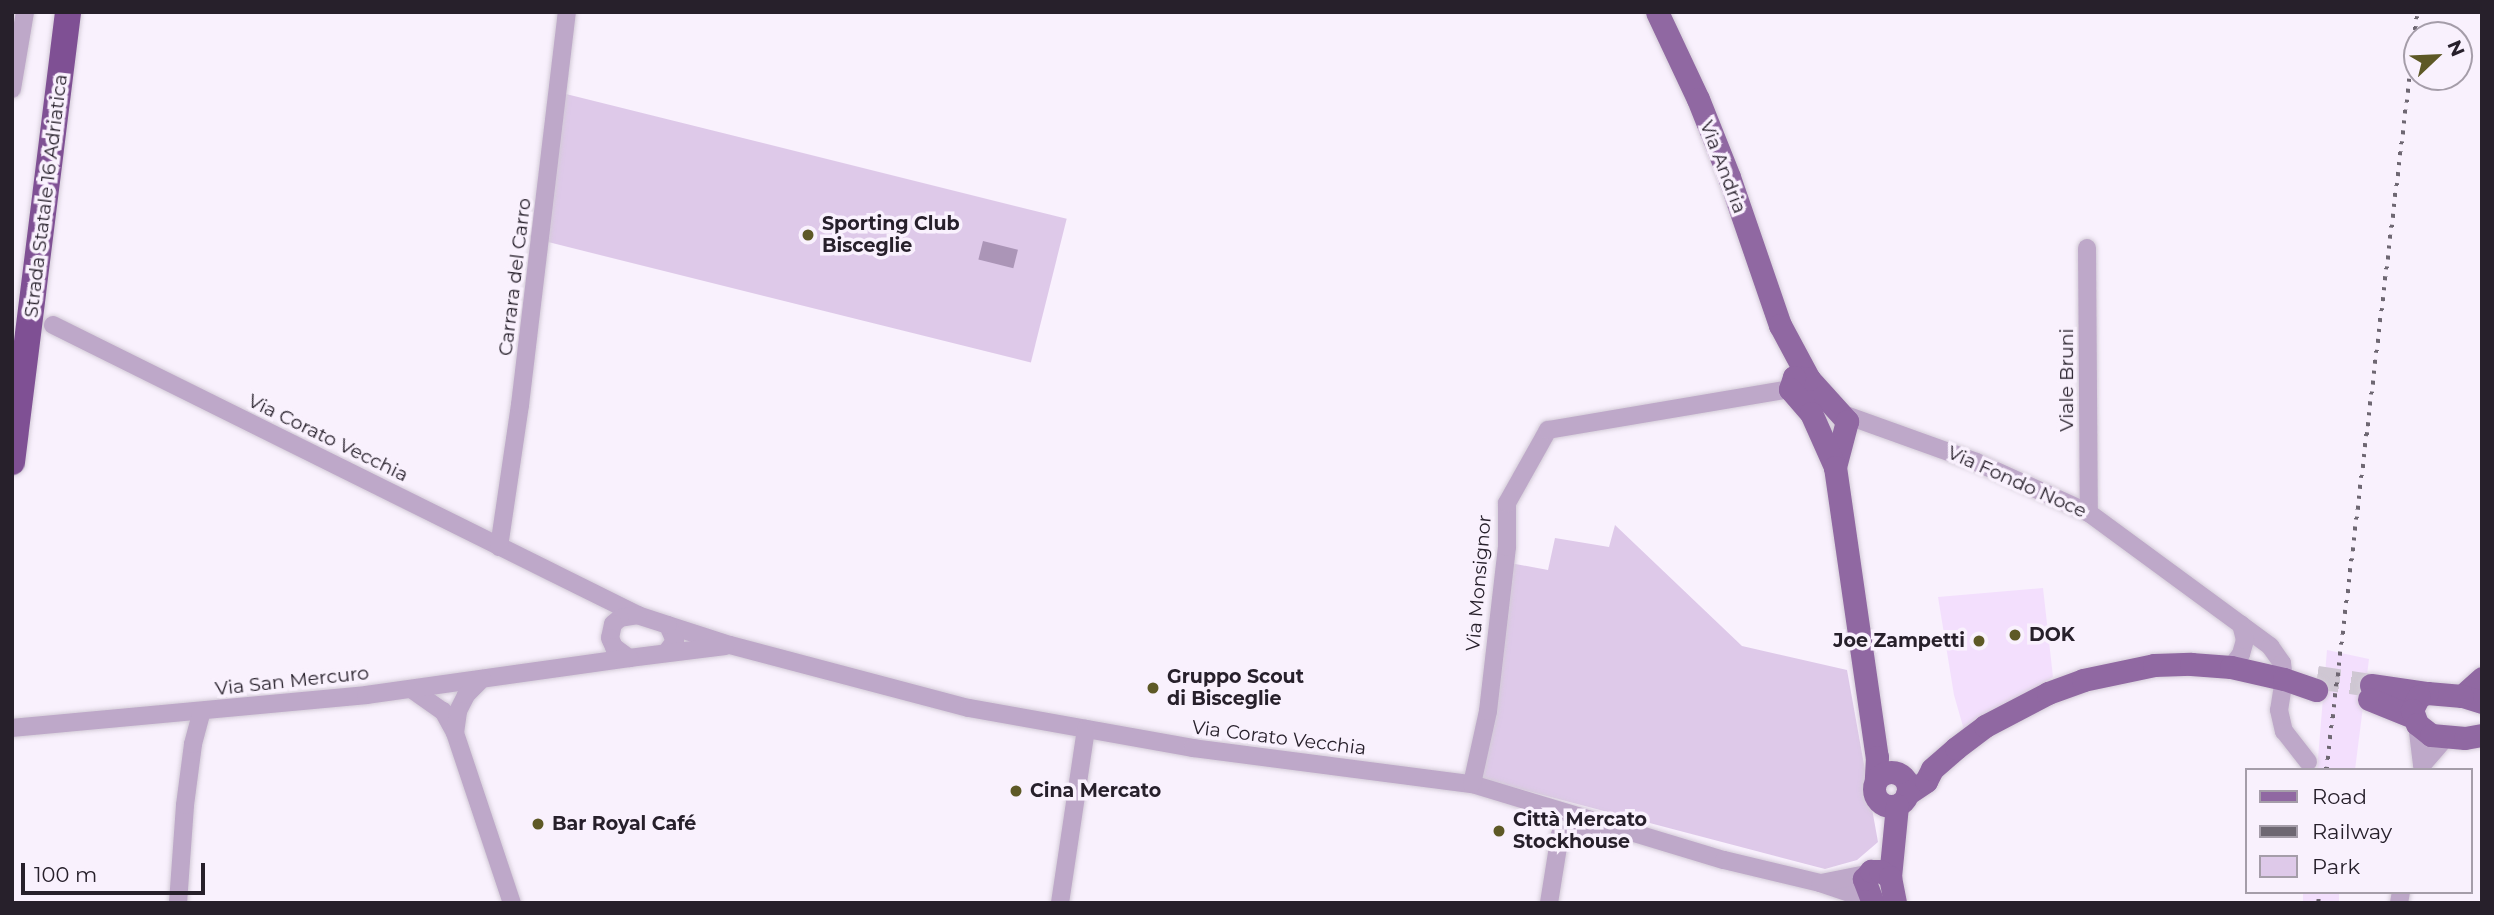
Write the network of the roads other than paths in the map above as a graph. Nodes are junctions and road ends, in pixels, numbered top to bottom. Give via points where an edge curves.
1 (24, 12) edge
2 (50, 12) edge
3 (68, 12) edge
4 (567, 12) edge
5 (1657, 12) edge
6 (12, 89) edge
7 (2087, 248) dead end
8 (53, 325) dead end
9 (12, 369) edge
10 (1796, 384) junction
11 (1843, 414) junction
12 (1832, 438) junction
13 (12, 462) edge
14 (2089, 513) junction
15 (499, 547) junction
16 (586, 589) junction
17 (638, 615) junction
18 (2241, 624) junction
19 (668, 625) junction
20 (611, 631) junction
21 (730, 645) junction
22 (666, 653) junction
23 (629, 658) junction
24 (575, 663) junction
25 (2231, 667) junction
26 (2482, 678) edge
27 (482, 679) junction
28 (2284, 679) junction
29 (447, 684) junction
30 (2316, 684) tunnel mouth
31 (411, 689) junction
32 (2427, 693) junction
33 (2472, 699) edge
34 (202, 711) junction
35 (450, 711) junction
36 (2415, 720) junction
37 (12, 728) edge
38 (1086, 729) junction
39 (2446, 737) junction
40 (2480, 737) edge
41 (2308, 762) dead end
42 (2422, 767) edge
43 (1472, 784) junction
44 (1890, 784) junction
45 (1559, 810) junction
46 (1557, 843) junction
47 (1681, 846) junction
48 (1875, 874) junction
49 (1820, 883) junction
50 (1550, 899) edge
51 (1880, 902) edge
52 (178, 903) edge
53 (512, 903) edge
54 (1060, 903) edge

1 - 6 street
2 - 9 highway, Strada Statale 16 Adriatica
3 - 13 highway, Strada Statale 16 Adriatica
4 - 15 street, Carrara del Carro
5 - 10 main road, Via Andria via 1724,166
7 - 14 street, Viale Bruni
8 - 15 street, Via Corato Vecchia
10 - 11 main road, Via Fondo Noce
10 - 12 main road
10 - 43 street, Via Monsignor via 1548,430 1507,503 1507,547 1488,712
11 - 12 main road via 1848,426
11 - 14 street, Via Fondo Noce via 1976,462
12 - 44 main road
14 - 18 street, Via Fondo Noce
15 - 16 street, Via Corato Vecchia
16 - 17 street, Via Corato Vecchia
16 - 20 street, Via Corato Vecchia via 604,603
17 - 19 street, Via Corato Vecchia
17 - 20 street via 620,618
18 - 25 street via 2245,640
18 - 28 street, Via Fondo Noce via 2270,646 2282,663
19 - 21 street, Via Corato Vecchia
19 - 22 street via 676,641
20 - 23 street, Via Corato Vecchia via 614,647
20 - 24 street via 604,647
21 - 22 street, Via Corato Vecchia
21 - 38 street, Via Corato Vecchia via 969,708
22 - 23 street, Via Corato Vecchia
23 - 24 street, Via San Mercuro
24 - 27 street, Via San Mercuro
25 - 28 main road
25 - 44 main road via 2154,665 2082,680 1985,726 1932,769
26 - 33 main road
27 - 29 street, Via San Mercuro
27 - 35 street
28 - 30 main road
28 - 41 street via 2279,710 2284,731
29 - 31 street, Via San Mercuro
29 - 35 street via 442,696
31 - 34 street, Via San Mercuro
31 - 35 street
32 - 33 main road
32 - 36 main road via 2413,703
32 - 36 main road via 2370,692
34 - 37 street, Via San Mercuro
34 - 52 street via 185,805
35 - 53 street
36 - 39 main road via 2431,735
36 - 42 street
38 - 43 street, Via Corato Vecchia via 1193,748
38 - 54 street
39 - 40 main road
39 - 42 street
43 - 45 street, Via Corato Vecchia
44 - 48 main road
45 - 46 street
45 - 47 street, Via Corato Vecchia
45 - 50 street via 1544,867
46 - 47 street via 1567,835 1593,831 1658,849
46 - 50 street
47 - 49 street, Via Corato Vecchia
48 - 49 street, Via Corato Vecchia
48 - 51 main road via 1864,885
49 - 51 street, Via Corato Vecchia

